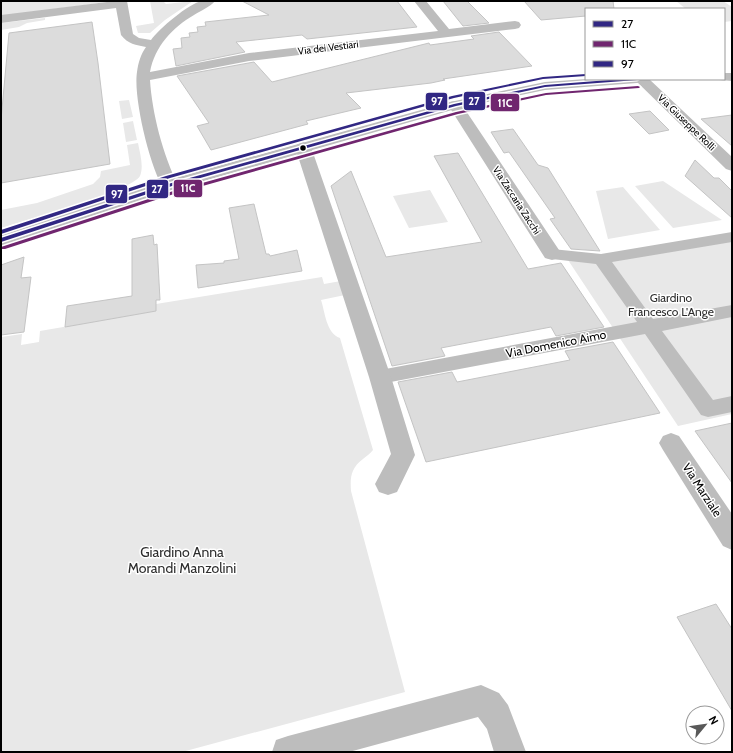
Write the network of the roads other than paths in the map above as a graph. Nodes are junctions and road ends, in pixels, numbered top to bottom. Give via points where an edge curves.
1 (209, 1) edge
2 (420, 1) edge
3 (121, 2) edge
4 (1, 19) edge
5 (514, 25) dead end
6 (446, 32) junction
7 (154, 44) junction
8 (143, 77) junction
9 (624, 80) edge
10 (642, 80) edge
11 (455, 105) junction
12 (302, 147) junction
13 (732, 166) edge
14 (170, 185) junction
15 (732, 237) edge
16 (1, 240) edge
17 (552, 254) joint
18 (601, 259) junction
19 (732, 311) edge
20 (649, 327) junction
21 (380, 377) junction
22 (732, 404) edge
23 (671, 443) dead end
24 (388, 484) dead end
25 (732, 537) edge
26 (288, 752) edge
27 (510, 752) edge

1 - 7 street via 180,19
2 - 6 street
3 - 4 street
3 - 7 street via 129,38
5 - 6 street, Via dei Vestiari
6 - 8 street, Via dei Vestiari via 249,57
7 - 8 street
8 - 14 street via 146,107 163,173
9 - 11 street via 545,86
10 - 13 street, Via Giuseppe Rolli
11 - 12 street
11 - 17 street, Via Zaccaria Zacchi
12 - 14 street
12 - 21 street
14 - 16 street
15 - 18 street, Via Zaccaria Zacchi
17 - 18 street, Via Zaccaria Zacchi
18 - 20 street
19 - 20 street, Via Domenico Aimo
20 - 21 street, Via Domenico Aimo
20 - 22 street via 708,409
21 - 24 street via 403,455
23 - 25 street, Via Marziale
26 - 27 street via 481,701 488,703 494,711

